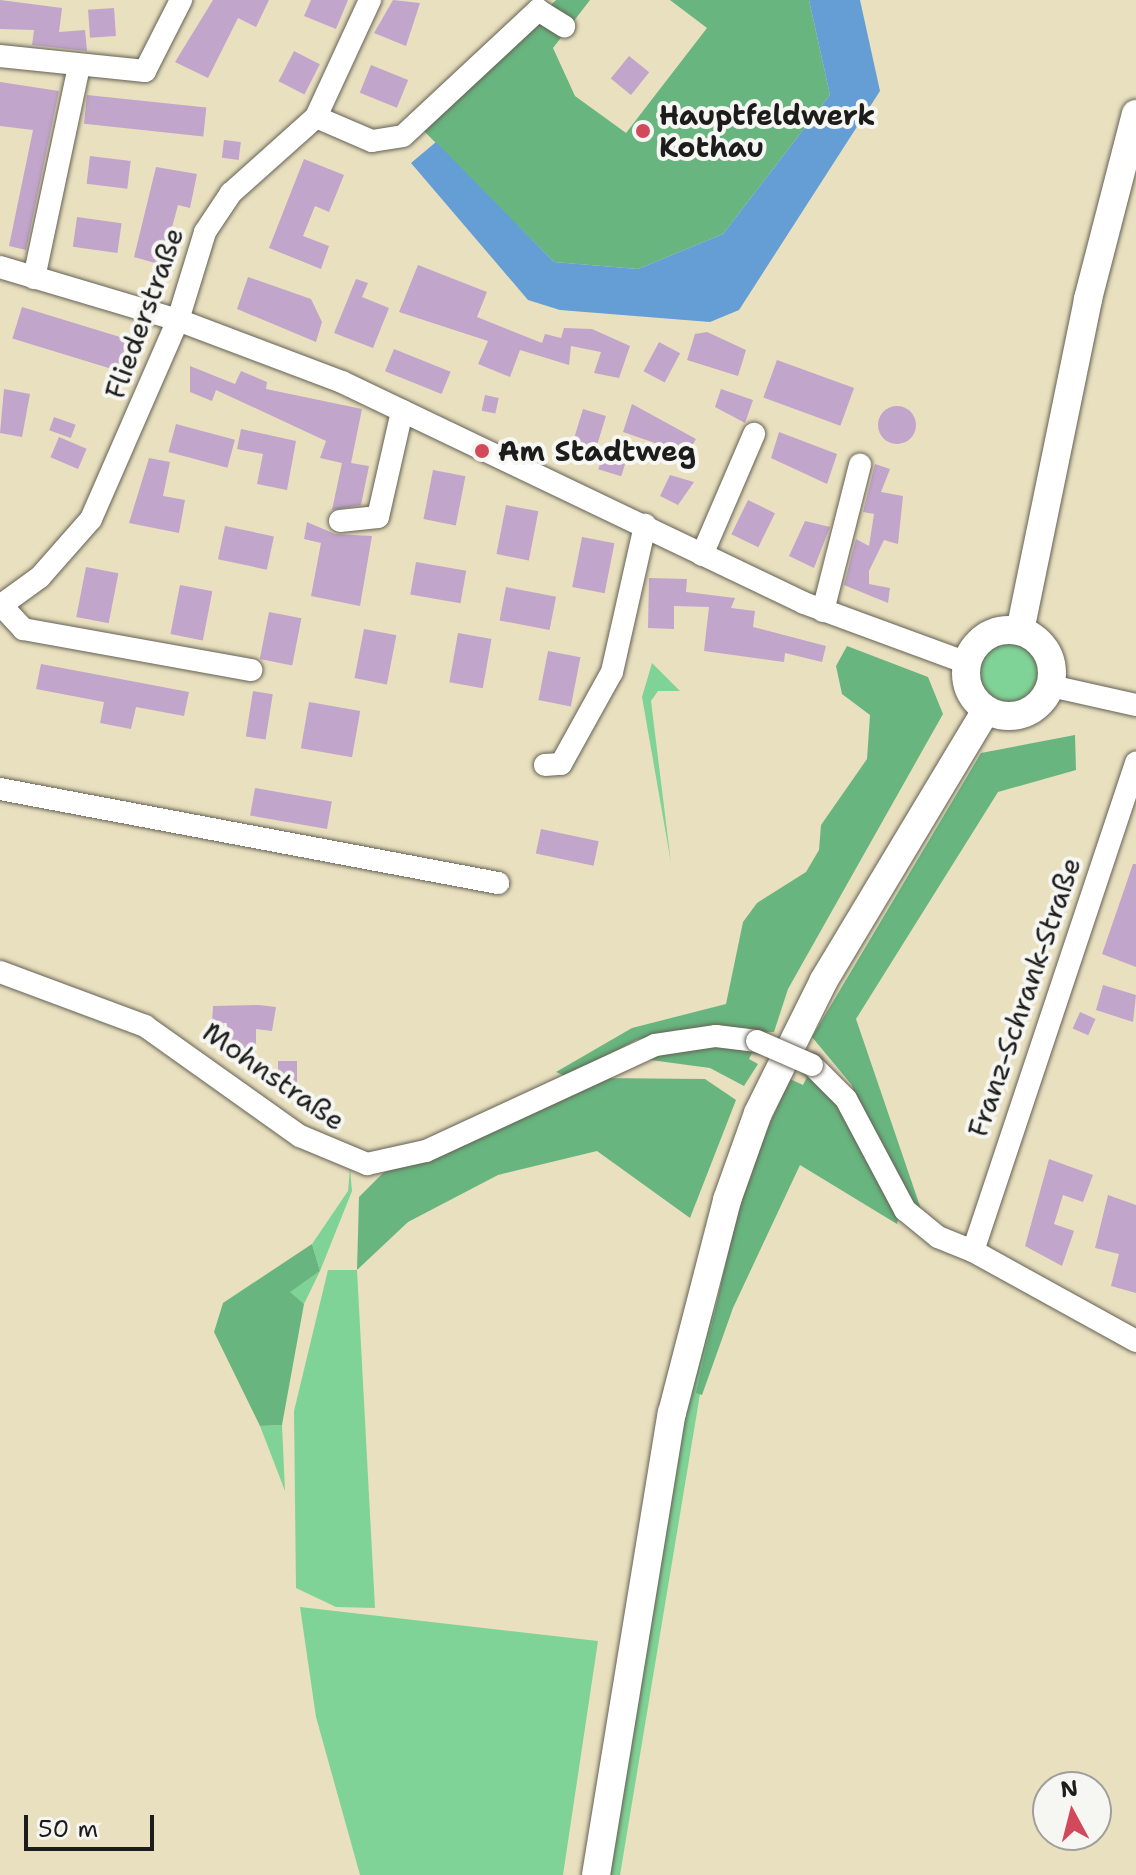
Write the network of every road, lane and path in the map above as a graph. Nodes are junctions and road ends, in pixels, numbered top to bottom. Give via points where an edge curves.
1 (181, 0) edge
2 (370, 0) edge
3 (564, 26) dead end
4 (0, 56) edge
5 (79, 66) junction
6 (1136, 114) edge
7 (316, 117) junction
8 (0, 267) edge
9 (34, 278) junction
10 (178, 320) junction
11 (402, 411) junction
12 (754, 434) dead end
13 (860, 465) dead end
14 (340, 521) dead end
15 (645, 525) junction
16 (702, 555) junction
17 (0, 605) edge
18 (823, 611) junction
19 (1020, 631) junction
20 (967, 663) junction
21 (251, 670) dead end
22 (1051, 686) junction
23 (1136, 705) edge
24 (986, 710) junction
25 (1136, 763) edge
26 (545, 765) dead end
27 (0, 789) edge
28 (498, 883) dead end
29 (0, 972) edge
30 (973, 1251) junction
31 (1136, 1341) edge
32 (596, 1875) edge

1 - 5 street via 145,71
2 - 7 street, Fliederstraße
3 - 7 street via 538,10 403,136 372,141
4 - 5 street
5 - 9 street
6 - 19 main road via 1088,299
7 - 10 street, Fliederstraße via 216,210 187,270
8 - 9 street
9 - 10 street
10 - 11 street
10 - 17 street, Fliederstraße via 91,519 60,559
11 - 14 street via 378,517
11 - 15 street
12 - 16 street
13 - 18 street
15 - 16 street
15 - 26 street via 612,672 561,764
16 - 18 street
17 - 21 street via 23,629
18 - 20 street
19 - 20 main road via 984,638
19 - 22 main road via 1046,650
20 - 24 main road via 969,690
22 - 23 street
22 - 24 main road via 1025,713
24 - 32 main road via 824,980 758,1113 727,1200 672,1413
25 - 30 street, Franz-Schrank-Straße
27 - 28 street
29 - 30 street, Mohnstraße, bridge via 145,1026 300,1136 367,1164 426,1151 603,1068 682,1039 757,1041 812,1065 846,1099 905,1210 938,1237
30 - 31 street

